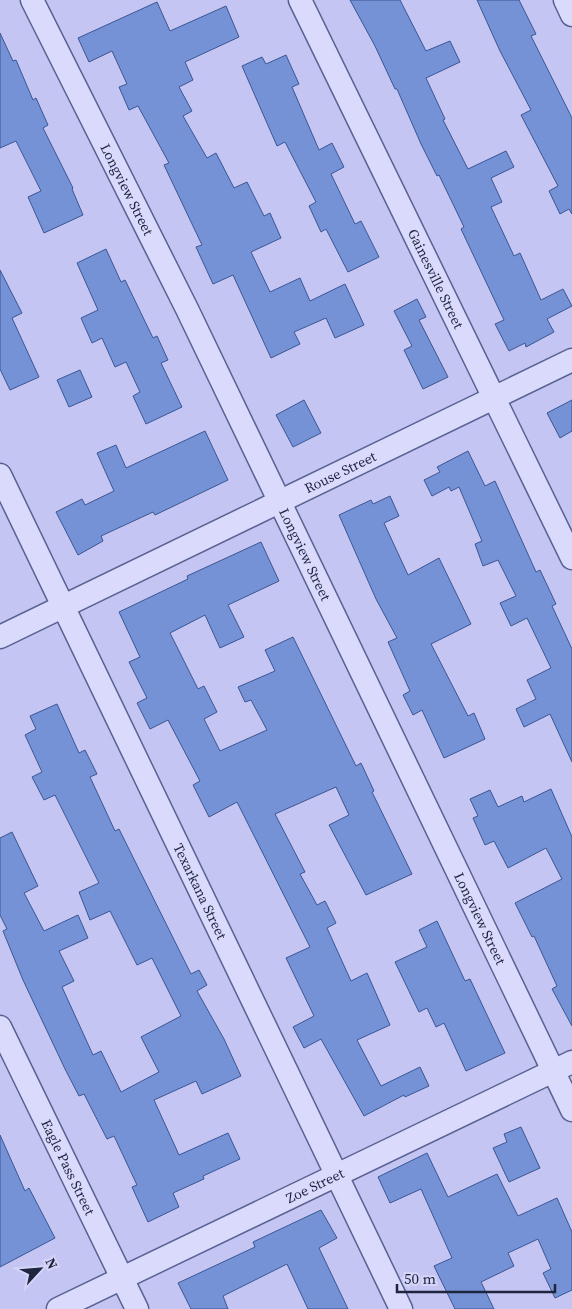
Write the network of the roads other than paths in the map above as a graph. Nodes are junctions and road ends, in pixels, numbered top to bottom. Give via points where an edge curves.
1 (32, 0) edge
2 (300, 0) edge
3 (565, 0) edge
4 (572, 15) edge
5 (572, 360) edge
6 (494, 397) junction
7 (0, 475) edge
8 (280, 501) junction
9 (572, 558) edge
10 (64, 606) junction
11 (0, 637) edge
12 (0, 1027) edge
13 (562, 1066) edge
14 (572, 1110) edge
15 (336, 1175) junction
16 (122, 1277) junction
17 (58, 1309) edge
18 (137, 1309) edge
19 (401, 1309) edge

1 - 8 street, Longview Street
2 - 6 street, Gainesville Street
3 - 4 street
5 - 6 street, Rouse Street
6 - 8 street, Rouse Street
6 - 9 street, Gainesville Street
7 - 10 street, Texarkana Street
8 - 10 street, Rouse Street
8 - 13 street, Longview Street
10 - 11 street, Rouse Street
10 - 15 street, Texarkana Street
12 - 16 street, Eagle Pass Street
13 - 14 street, Longview Street
13 - 15 street, Zoe Street
15 - 16 street, Zoe Street
15 - 19 street, Texarkana Street
16 - 17 street, Zoe Street
16 - 18 street, Eagle Pass Street

